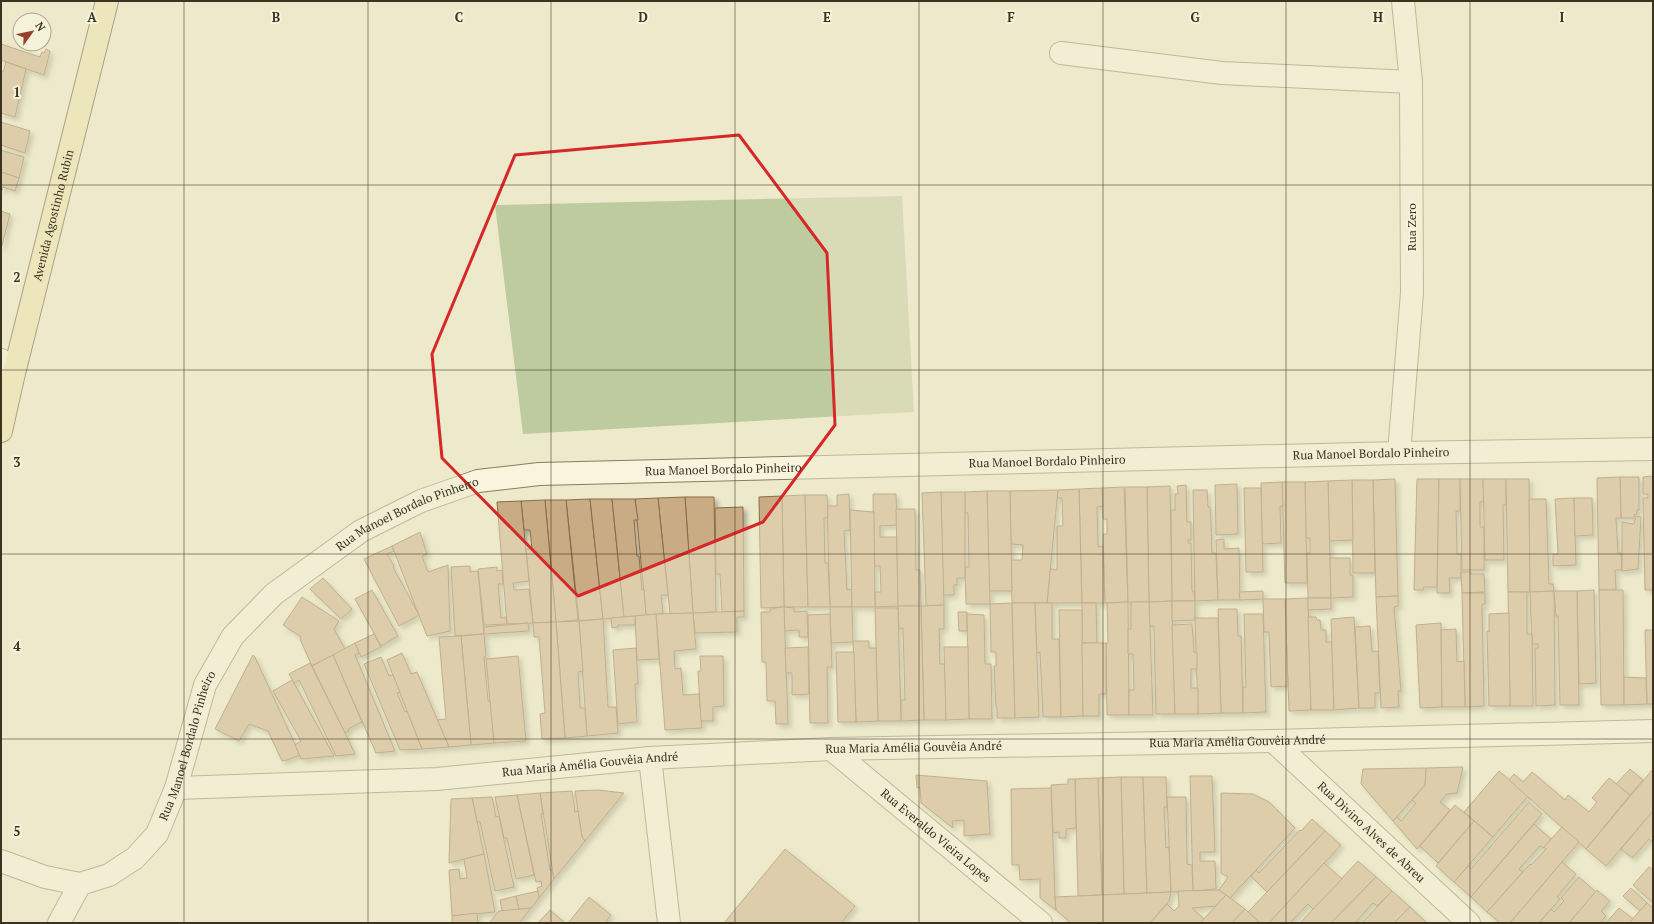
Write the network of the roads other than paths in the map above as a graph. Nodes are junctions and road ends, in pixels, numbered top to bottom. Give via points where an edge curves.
1 (107, 1) edge
2 (1403, 1) edge
3 (1061, 53) dead end
4 (1410, 82) junction
5 (7, 367) edge
6 (1, 431) edge
7 (1653, 449) edge
8 (1399, 453) junction
9 (1653, 731) edge
10 (1273, 741) junction
11 (831, 749) junction
12 (650, 758) junction
13 (176, 788) junction
14 (1, 861) edge
15 (80, 884) junction
16 (59, 923) edge
17 (669, 923) edge
18 (1041, 923) edge
19 (1469, 923) edge

1 - 5 main road, Avenida Agostinho Rubin
2 - 4 street, Rua Zero
3 - 4 street via 1222,73
4 - 8 street, Rua Zero via 1412,293
5 - 6 main road, Avenida Agostinho Rubin
7 - 8 street, Rua Manoel Bordalo Pinheiro
8 - 13 street, Rua Manoel Bordalo Pinheiro via 539,474 478,481 421,501 361,531 274,594 233,636 205,685
9 - 10 street, Rua Maria Amélia Gouvêia André
10 - 11 street, Rua Maria Amélia Gouvêia André
10 - 19 street, Rua Divino Alves de Abreu
11 - 12 street, Rua Maria Amélia Gouvêia André
11 - 18 street, Rua Everaldo Vieira Lopes
12 - 13 street, Rua Maria Amélia Gouvêia André via 437,779
12 - 17 street
13 - 15 street, Rua Manoel Bordalo Pinheiro via 157,834 135,858 109,876
14 - 15 street, Rua Manoel Bordalo Pinheiro via 45,877
15 - 16 street

